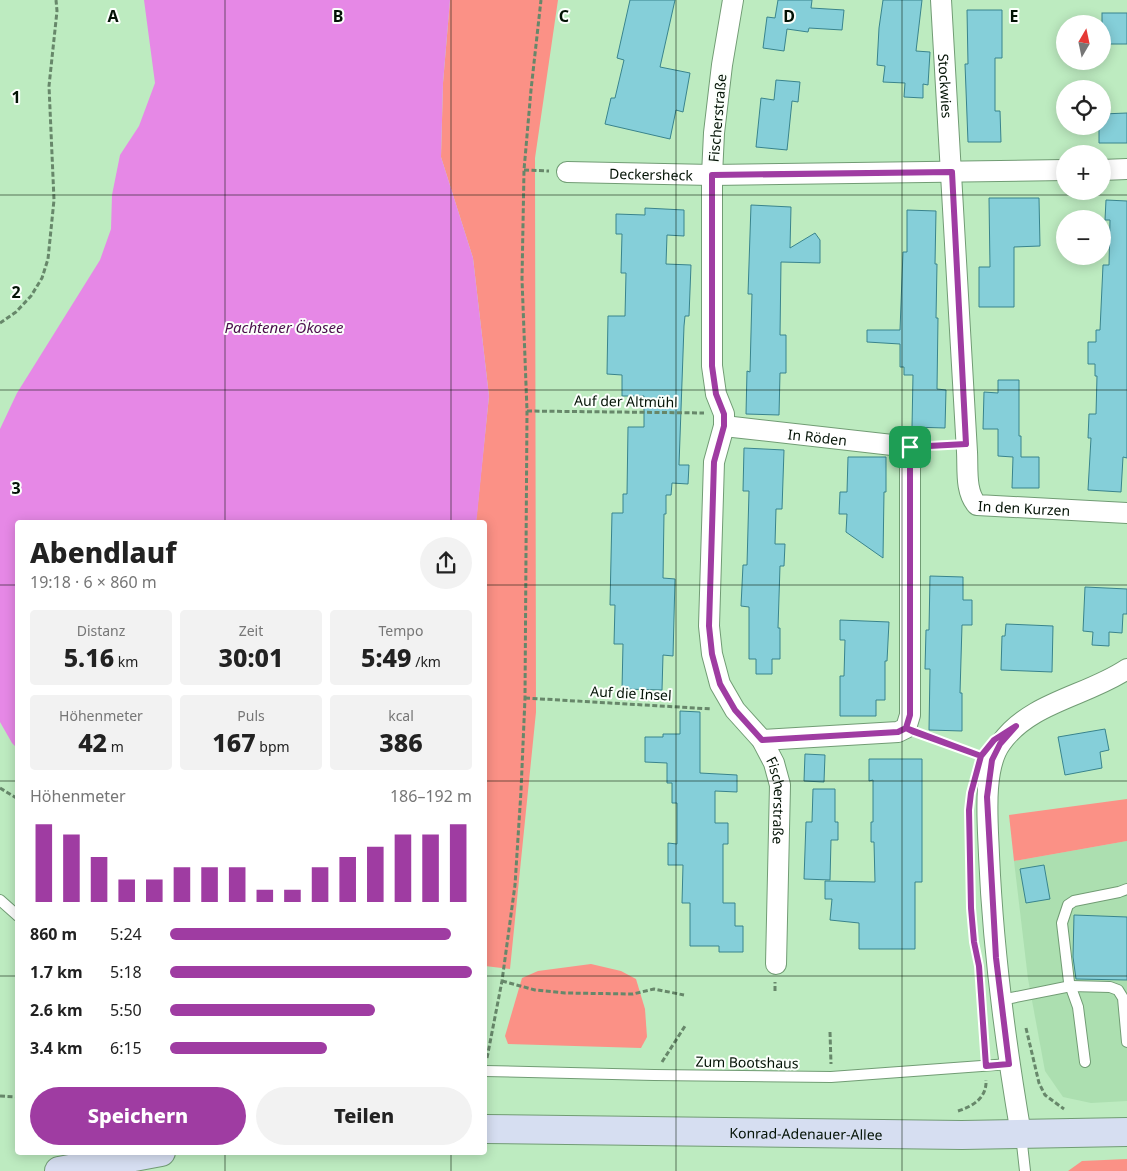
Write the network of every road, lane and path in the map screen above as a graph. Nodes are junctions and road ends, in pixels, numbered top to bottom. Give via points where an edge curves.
1 (56, 0) edge
2 (540, 0) edge
3 (733, 0) edge
4 (941, 0) edge
5 (1127, 169) edge
6 (524, 170) junction
7 (1056, 170) edge
8 (1111, 170) edge
9 (562, 172) joint
10 (952, 172) junction
11 (712, 175) junction
12 (0, 324) edge
13 (527, 411) junction
14 (724, 420) junction
15 (910, 447) junction
16 (966, 448) junction
17 (1127, 512) edge
18 (1127, 669) edge
19 (525, 698) junction
20 (735, 710) junction
21 (906, 728) junction
22 (762, 740) junction
23 (992, 760) junction
24 (0, 788) edge
25 (15, 797) edge
26 (1127, 888) edge
27 (0, 900) edge
28 (15, 913) edge
29 (776, 964) dead end
30 (502, 981) junction
31 (1070, 986) junction
32 (684, 995) dead end
33 (1002, 1005) junction
34 (982, 1020) dead end
35 (685, 1026) dead end
36 (830, 1032) dead end
37 (1127, 1042) edge
38 (487, 1056) edge
39 (1085, 1062) dead end
40 (1009, 1064) junction
41 (986, 1066) junction
42 (487, 1070) edge
43 (654, 1075) junction
44 (831, 1077) junction
45 (0, 1096) edge
46 (15, 1097) edge
47 (950, 1112) dead end
48 (487, 1128) edge
49 (1127, 1132) edge
50 (1021, 1134) junction
51 (144, 1155) edge
52 (59, 1171) edge
53 (1025, 1171) edge

1 - 12 path via 49,86 54,200 48,259 31,296
2 - 6 path
3 - 11 street, Fischerstraße via 714,133
4 - 10 street, Stockwies
5 - 8 street
6 - 9 path
6 - 13 path via 522,279
7 - 10 street, Deckersheck
9 - 11 street, Deckersheck
10 - 11 street, Deckersheck
10 - 16 street, Stockwies
11 - 14 street, Fischerstraße via 712,366
13 - 14 path, Auf der Altmühl
13 - 19 path
14 - 15 street, In Röden
14 - 20 street, Fischerstraße via 714,462 709,626 720,684
15 - 16 path
15 - 21 street via 910,715
16 - 17 street, In den Kurzen via 970,492 977,505
18 - 23 street via 1016,726 1000,744
19 - 20 path, Auf die Insel
19 - 30 path via 515,885
20 - 22 street, Fischerstraße
21 - 22 street via 898,732
21 - 23 path
22 - 29 street, Fischerstraße via 774,763 780,785
23 - 33 street via 987,797 991,891
24 - 25 path
26 - 31 lane via 1068,905 1062,923
27 - 28 lane
30 - 32 path via 535,990 565,993 633,994 654,989
30 - 38 path
31 - 33 lane
31 - 37 lane via 1118,990 1123,998
31 - 39 lane via 1078,1006
33 - 40 street
34 - 41 path
35 - 43 path
36 - 44 path
40 - 41 lane, Zum Bootshaus
40 - 50 street
41 - 44 lane, Zum Bootshaus
41 - 47 path via 987,1086 982,1097 974,1105
42 - 43 lane, Zum Bootshaus
43 - 44 lane, Zum Bootshaus
45 - 46 path
48 - 50 street, Konrad-Adenauer-Allee
49 - 50 street, Konrad-Adenauer-Allee
50 - 53 lane
51 - 52 street

